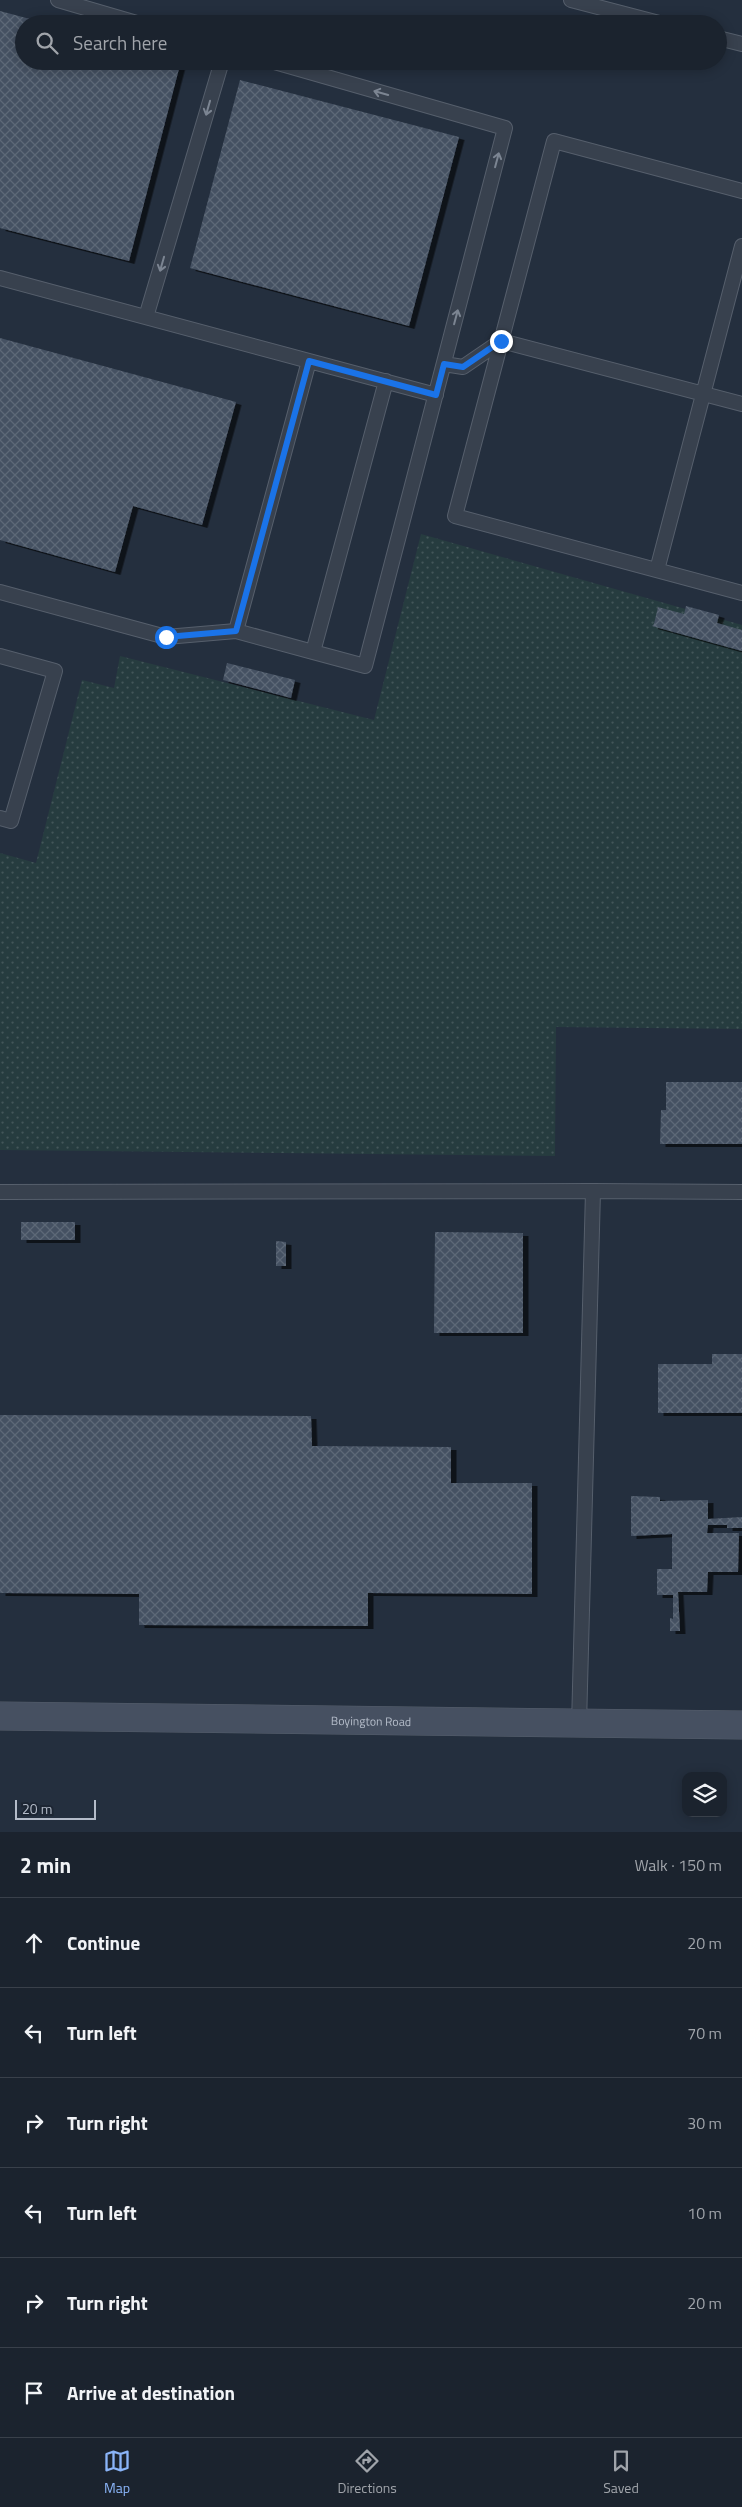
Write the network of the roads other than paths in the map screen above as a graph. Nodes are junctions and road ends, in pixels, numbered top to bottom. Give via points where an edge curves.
1 (58, 0) edge
2 (571, 0) edge
3 (109, 15) edge
4 (628, 15) edge
5 (727, 40) edge
6 (742, 44) edge
7 (219, 70) edge
8 (302, 70) edge
9 (742, 190) edge
10 (742, 246) edge
11 (0, 278) edge
12 (146, 317) junction
13 (501, 341) junction
14 (309, 361) junction
15 (444, 364) junction
16 (386, 381) junction
17 (703, 394) junction
18 (436, 395) junction
19 (742, 404) edge
20 (657, 570) junction
21 (0, 592) edge
22 (742, 592) edge
23 (236, 631) junction
24 (313, 652) junction
25 (0, 656) edge
26 (0, 818) edge
27 (593, 1191) junction
28 (0, 1192) edge
29 (742, 1192) edge
30 (0, 1716) edge
31 (579, 1725) junction
32 (742, 1725) edge

1 - 3 lane
2 - 4 lane
5 - 6 lane
7 -> 12 lane
15 -> 8 lane via 505,128
9 - 13 lane via 554,141
10 - 17 lane
11 - 12 lane
12 - 14 lane
13 - 15 lane via 463,367
13 - 17 lane
13 - 20 lane via 455,516
14 - 16 lane
14 - 23 lane
15 - 18 lane
16 - 18 lane
16 - 24 lane
17 - 19 lane
17 - 20 lane
18 - 24 lane via 365,666
20 - 22 lane
21 - 23 lane via 166,637
23 - 24 lane
25 - 26 lane via 55,671 11,821
27 - 28 lane
27 - 29 lane
27 - 31 lane
30 - 31 street, Boyington Road
31 - 32 street, Boyington Road

